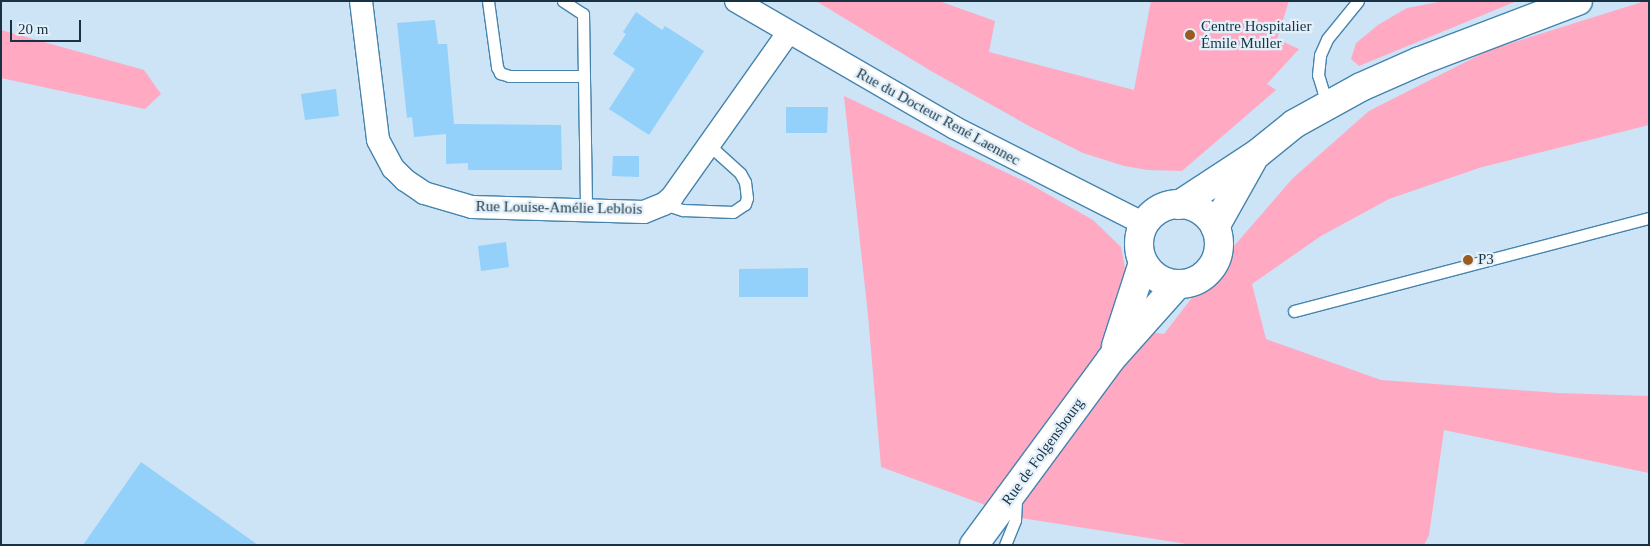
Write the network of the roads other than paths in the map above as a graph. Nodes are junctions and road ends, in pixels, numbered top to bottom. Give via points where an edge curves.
1 (361, 1) edge
2 (488, 1) edge
3 (564, 1) edge
4 (736, 1) edge
5 (1358, 1) edge
6 (1578, 1) edge
7 (788, 33) junction
8 (584, 76) junction
9 (1330, 103) junction
10 (709, 145) junction
11 (1256, 154) junction
12 (664, 204) junction
13 (1179, 204) junction
14 (586, 210) junction
15 (1649, 218) edge
16 (1144, 224) junction
17 (1214, 227) junction
18 (1142, 263) junction
19 (1178, 285) junction
20 (1294, 310) dead end
21 (1111, 359) junction
22 (1017, 489) junction
23 (974, 545) edge
24 (1005, 545) edge

1 - 14 street, Rue Louise-Amélie Leblois via 378,140 393,168 404,180 424,193 472,207
2 - 8 lane via 500,74
3 - 8 lane via 583,14
4 - 7 street, Rue du Docteur René Laennec
5 - 9 lane via 1327,39 1320,55 1318,74
6 - 9 main road via 1420,61
7 - 10 street, Rue Louise-Amélie Leblois
7 - 16 street, Rue du Docteur René Laennec via 963,132
8 - 14 lane
9 - 11 main road via 1294,124
10 - 12 street, Rue Louise-Amélie Leblois
10 - 12 lane via 740,173 745,182 745,204 733,212 683,210
11 - 13 main road
11 - 17 main road
12 - 14 street, Rue Louise-Amélie Leblois via 644,212
13 - 16 main road via 1165,207
13 - 17 main road via 1206,215
15 - 20 lane
16 - 18 main road via 1138,250
17 - 19 main road via 1219,243 1216,259 1207,273 1194,282
18 - 19 main road via 1165,282
18 - 21 main road, Rue de Folgensbourg
19 - 21 main road, Rue de Folgensbourg
21 - 22 main road, Rue de Folgensbourg
22 - 23 main road, Rue de Folgensbourg
22 - 24 lane via 1015,520

